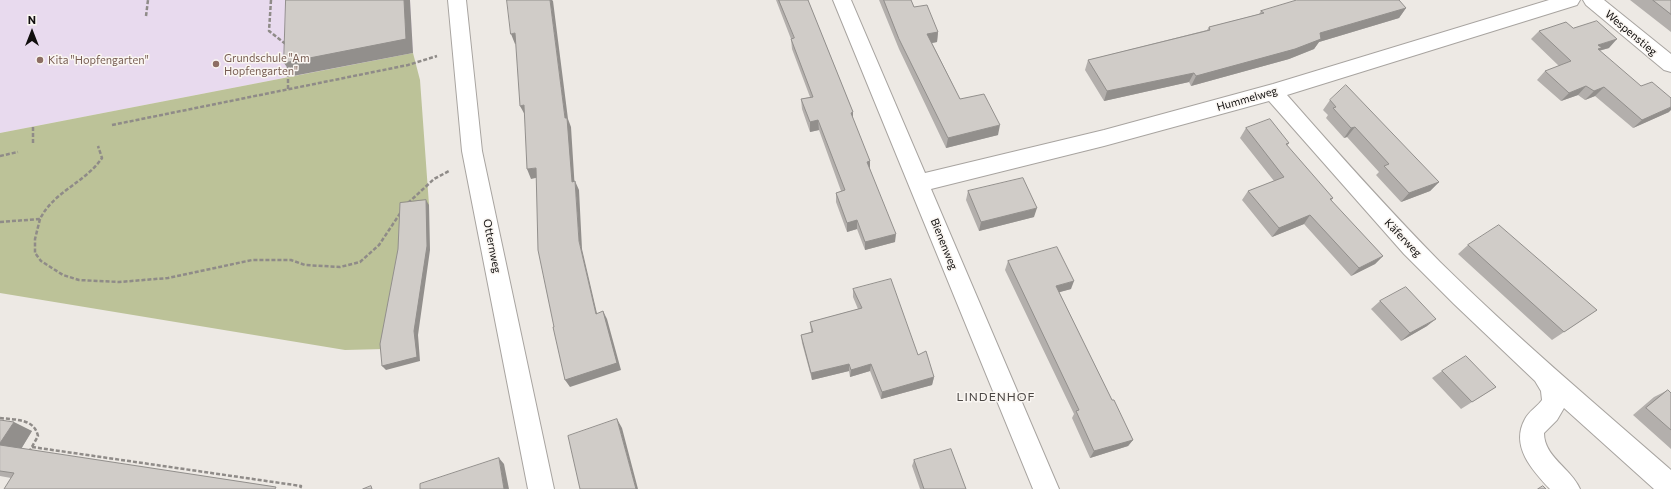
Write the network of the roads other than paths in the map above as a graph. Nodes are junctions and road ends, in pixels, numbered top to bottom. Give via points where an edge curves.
1 (457, 0) edge
2 (842, 0) edge
3 (1571, 0) edge
4 (1592, 0) edge
5 (1671, 65) edge
6 (1272, 92) junction
7 (918, 182) junction
8 (1544, 374) junction
9 (1671, 488) edge
10 (541, 489) edge
11 (1046, 489) edge
12 (1567, 489) edge

1 - 10 street, Otternweg via 475,164
2 - 7 street, Bienenweg
3 - 6 street, Hummelweg
4 - 5 street, Wespenstieg
6 - 7 street, Hummelweg via 1104,138
6 - 8 street, Käferweg via 1433,269
7 - 11 street, Bienenweg
8 - 9 street, Käferweg
8 - 12 street, Käferweg via 1553,393 1554,402 1537,420 1533,444 1539,457

